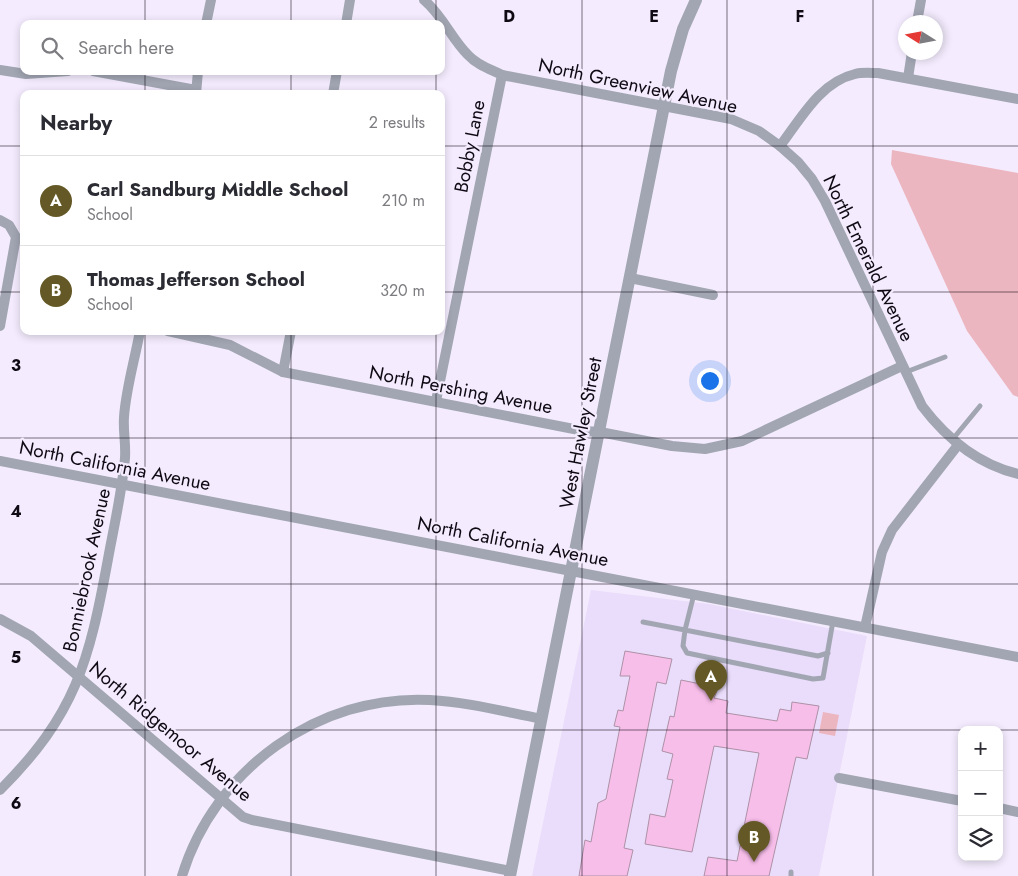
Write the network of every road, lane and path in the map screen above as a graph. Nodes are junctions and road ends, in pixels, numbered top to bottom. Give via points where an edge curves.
1 (210, 0) edge
2 (350, 0) edge
3 (424, 0) edge
4 (696, 0) edge
5 (921, 0) edge
6 (918, 15) edge
7 (207, 20) edge
8 (347, 20) edge
9 (443, 20) edge
10 (445, 22) edge
11 (911, 60) edge
12 (0, 70) edge
13 (20, 73) edge
14 (113, 75) edge
15 (198, 75) edge
16 (336, 75) edge
17 (502, 75) junction
18 (908, 78) junction
19 (186, 90) edge
20 (196, 90) edge
21 (334, 90) edge
22 (1018, 99) edge
23 (664, 105) junction
24 (780, 146) junction
25 (0, 220) edge
26 (630, 278) junction
27 (713, 295) dead end
28 (0, 326) edge
29 (139, 335) edge
30 (186, 335) edge
31 (290, 335) edge
32 (945, 357) dead end
33 (903, 369) junction
34 (283, 372) junction
35 (436, 401) junction
36 (980, 406) dead end
37 (600, 432) junction
38 (955, 443) junction
39 (0, 461) edge
40 (1018, 474) edge
41 (122, 484) junction
42 (573, 570) junction
43 (694, 594) junction
44 (0, 619) edge
45 (833, 621) junction
46 (643, 622) dead end
47 (866, 628) junction
48 (685, 630) junction
49 (828, 652) junction
50 (1018, 657) edge
51 (80, 677) junction
52 (542, 719) junction
53 (839, 778) dead end
54 (0, 790) edge
55 (221, 799) junction
56 (958, 800) edge
57 (1003, 809) edge
58 (1018, 812) edge
59 (511, 874) edge
60 (182, 876) edge

1 - 7 street
2 - 8 street
3 - 9 street, North Greenview Avenue
4 - 23 street, West Hawley Street via 678,46
5 - 6 street
10 - 17 street, North Greenview Avenue via 469,56
11 - 18 street
12 - 13 street
14 - 19 street
15 - 20 street
16 - 21 street
17 - 23 street, North Greenview Avenue
17 - 35 street, Bobby Lane
18 - 22 street
18 - 24 street via 856,73 840,79 823,91
23 - 24 street, North Greenview Avenue via 732,119
23 - 26 street, West Hawley Street
24 - 33 street, North Emerald Avenue via 803,167 825,201
25 - 28 street via 9,225 16,237
26 - 27 street
26 - 37 street, West Hawley Street
29 - 41 street, Bonniebrook Avenue via 124,416 126,443
30 - 34 street, North Pershing Avenue via 230,345
31 - 34 street
32 - 33 lane
33 - 37 street, North Pershing Avenue via 742,441 705,449
33 - 38 street via 922,406
34 - 35 street, North Pershing Avenue
35 - 37 street, North Pershing Avenue
36 - 38 lane
37 - 42 street, West Hawley Street
38 - 40 street via 972,455
38 - 47 street via 892,530 882,552
39 - 41 street, North California Avenue
41 - 42 street, North California Avenue
41 - 51 street, Bonniebrook Avenue via 97,621
42 - 43 street, North California Avenue
42 - 52 street, West Hawley Street
43 - 45 street, North California Avenue
43 - 48 lane
44 - 51 street, North Ridgemoor Avenue via 31,636
45 - 47 street, North California Avenue
45 - 49 lane
46 - 48 lane
47 - 50 street, North California Avenue
48 - 49 lane via 818,656
48 - 49 lane via 683,646 687,653 813,679 824,678
51 - 54 street, Bonniebrook Avenue via 70,700 43,742
51 - 55 street, North Ridgemoor Avenue
52 - 55 street via 429,700 354,709 309,726 277,744 232,784
52 - 59 street, West Hawley Street
53 - 56 street
55 - 59 street, North Ridgemoor Avenue via 252,820
55 - 60 street via 195,839
57 - 58 street

